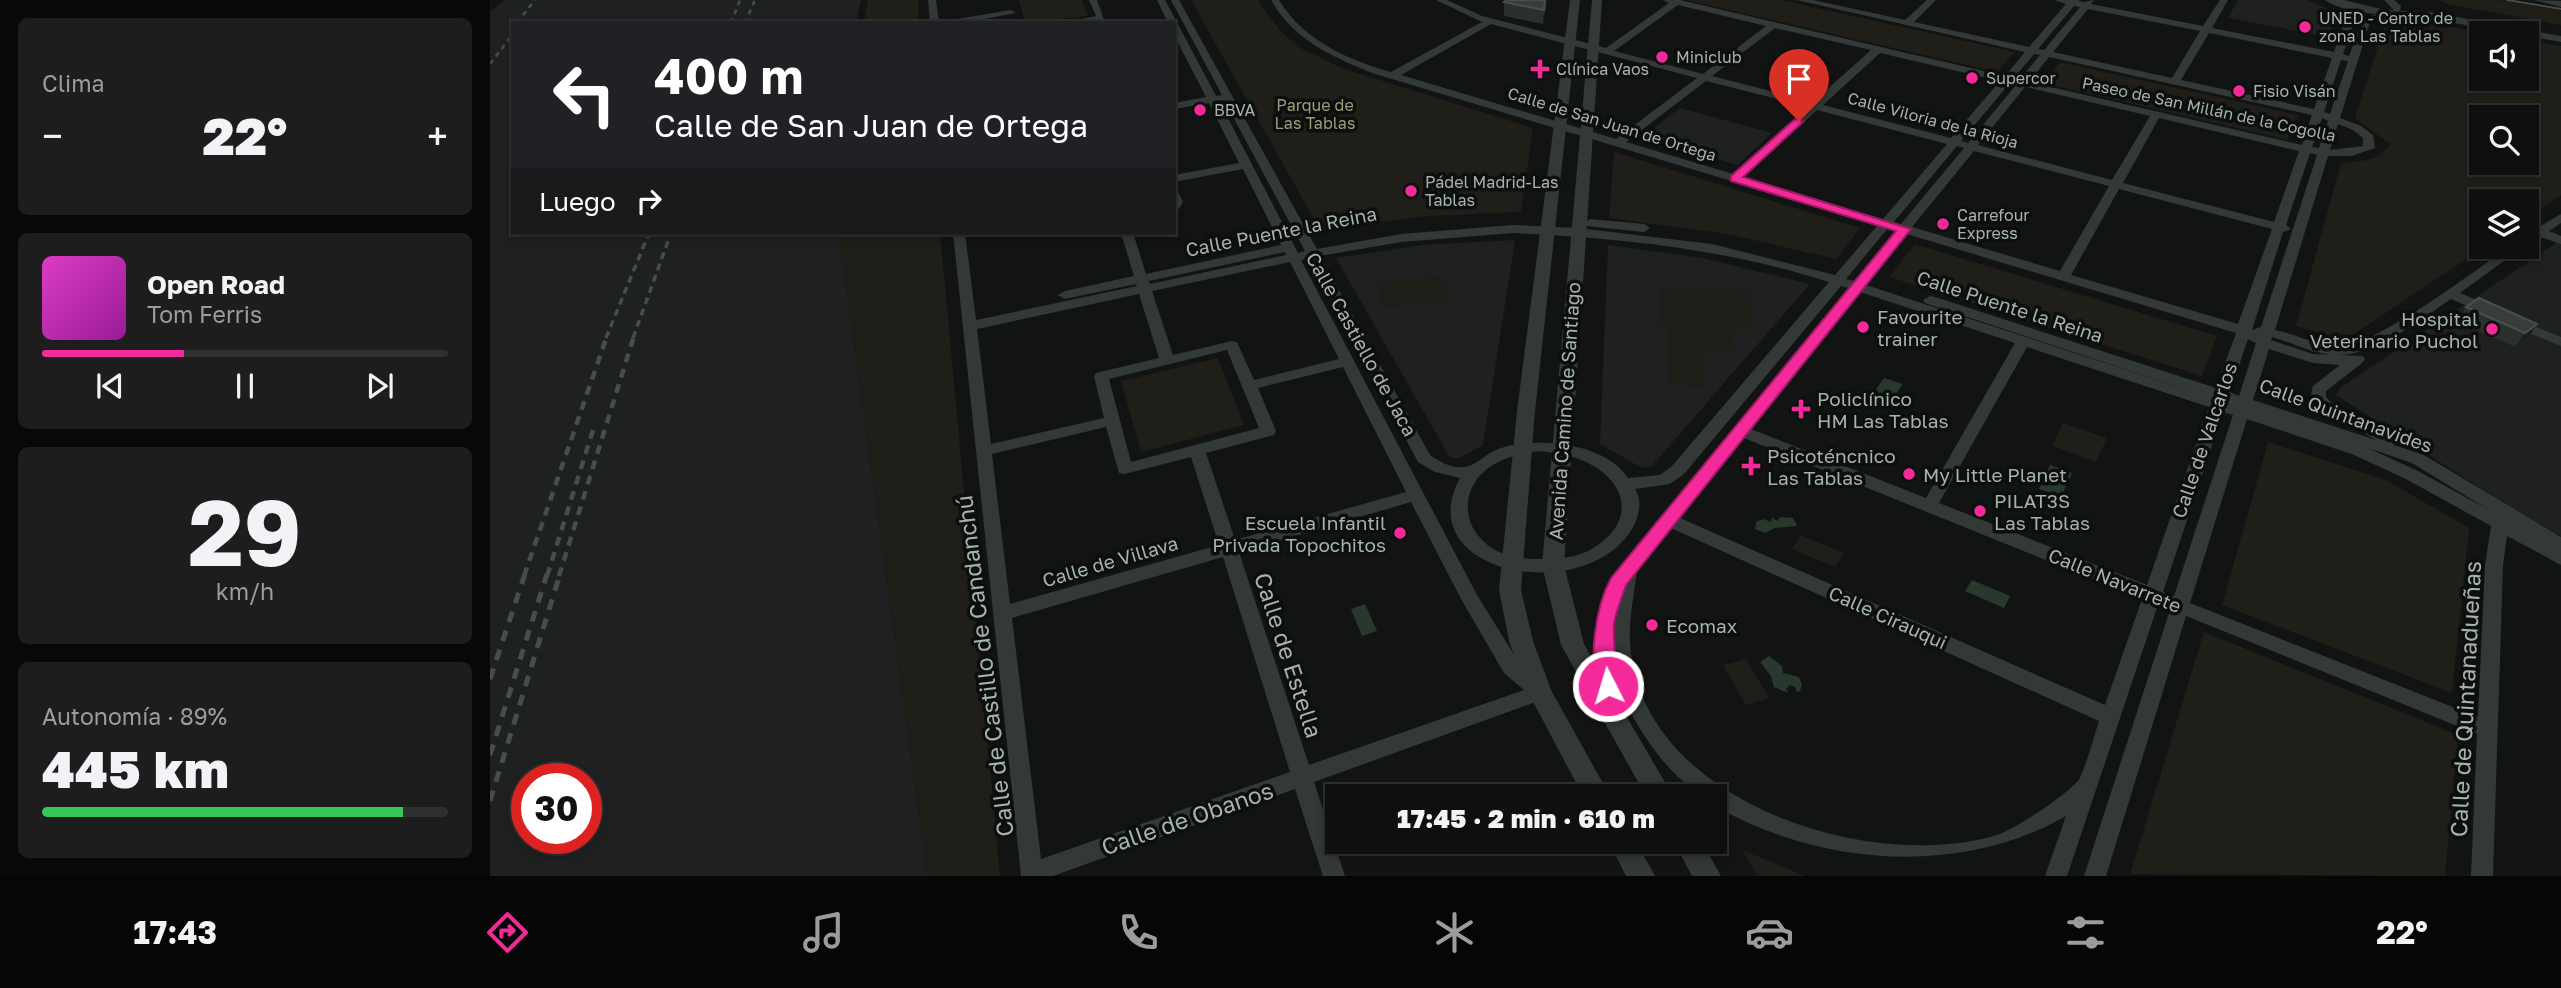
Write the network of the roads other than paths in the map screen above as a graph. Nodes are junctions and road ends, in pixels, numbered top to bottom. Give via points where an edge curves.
1 (933, 0) edge
2 (1008, 0) edge
3 (1097, 0) edge
4 (1161, 0) edge
5 (1175, 0) edge
6 (1275, 0) edge
7 (1440, 0) edge
8 (1575, 0) edge
9 (1597, 0) edge
10 (1804, 0) edge
11 (1932, 0) edge
12 (2058, 0) edge
13 (2224, 0) edge
14 (2330, 0) edge
15 (2538, 0) edge
16 (1672, 1) edge
17 (2073, 1) edge
18 (2088, 3) edge
19 (2561, 4) edge
20 (2388, 5) edge
21 (2346, 6) junction
22 (1013, 18) edge
23 (935, 21) edge
24 (971, 21) edge
25 (1081, 21) edge
26 (1172, 21) edge
27 (1490, 21) junction
28 (1907, 23) junction
29 (1773, 25) junction
30 (2207, 30) junction
31 (2561, 33) edge
32 (1625, 37) junction
33 (1178, 38) edge
34 (2561, 39) edge
35 (1570, 41) junction
36 (1593, 41) junction
37 (1878, 49) junction
38 (1608, 51) junction
39 (2032, 51) junction
40 (2047, 54) junction
41 (2337, 56) junction
42 (2353, 59) junction
43 (1392, 76) junction
44 (1706, 77) junction
45 (2008, 80) junction
46 (2022, 83) junction
47 (2174, 83) junction
48 (1227, 97) junction
49 (1213, 99) junction
50 (1176, 106) edge
51 (1816, 106) junction
52 (2156, 114) junction
53 (2318, 114) junction
54 (2334, 119) junction
55 (1560, 127) junction
56 (1586, 134) junction
57 (1956, 142) junction
58 (1617, 144) junction
59 (1972, 146) junction
60 (2305, 149) junction
61 (2324, 153) junction
62 (1246, 165) junction
63 (1176, 179) edge
64 (1735, 179) junction
65 (2117, 184) junction
66 (2561, 218) edge
67 (1885, 224) junction
68 (1548, 225) junction
69 (2278, 226) junction
70 (1578, 227) junction
71 (1904, 229) junction
72 (2298, 232) junction
73 (2539, 232) joint
74 (959, 235) edge
75 (1128, 235) edge
76 (2561, 240) edge
77 (1310, 248) junction
78 (1292, 252) junction
79 (2499, 259) edge
80 (1841, 277) junction
81 (2063, 277) junction
82 (1859, 283) junction
83 (1142, 284) junction
84 (2448, 293) junction
85 (969, 321) junction
86 (2396, 328) junction
87 (2242, 330) junction
88 (2265, 337) junction
89 (2023, 342) junction
90 (2561, 342) edge
91 (2358, 359) junction
92 (1167, 360) junction
93 (1349, 361) junction
94 (1249, 386) junction
95 (2218, 399) junction
96 (2243, 407) junction
97 (1112, 421) junction
98 (1742, 431) junction
99 (1523, 447) junction
100 (1562, 448) junction
101 (1197, 450) junction
102 (984, 451) junction
103 (2418, 459) junction
104 (1472, 474) junction
105 (1625, 484) junction
106 (1418, 494) junction
107 (1930, 505) junction
108 (2503, 518) junction
109 (1667, 519) junction
110 (1467, 537) junction
111 (2561, 545) edge
112 (1228, 548) junction
113 (2561, 559) edge
114 (1511, 565) junction
115 (1553, 565) junction
116 (1630, 569) junction
117 (2151, 595) junction
118 (2180, 606) junction
119 (1002, 614) junction
120 (1540, 692) junction
121 (1611, 713) junction
122 (2109, 716) junction
123 (2487, 729) junction
124 (1303, 777) junction
125 (1590, 784) edge
126 (1653, 784) edge
127 (2084, 787) junction
128 (1628, 854) edge
129 (1694, 854) edge
130 (1032, 874) edge
131 (1334, 876) edge
132 (1640, 876) edge
133 (1707, 876) edge
134 (2056, 876) edge
135 (2095, 876) edge
136 (2482, 876) edge

1 - 23 street
2 - 22 street
3 - 25 street via 1101,18
4 - 26 street, Calle Castiello de Jaca
5 - 48 street, Calle Castiello de Jaca
6 - 43 street, Calle de San Juan de Ortega via 1290,24 1318,45
7 - 27 street, Calle Viloria de la Rioja
8 - 35 street, Avenida Camino de Santiago
9 - 36 street, Avenida Camino de Santiago
10 - 28 street, Paseo de San Millán de la Cogolla
11 - 28 street
12 - 17 street
13 - 30 street
14 - 21 street
15 - 19 street
16 - 29 street, Paseo de San Millán de la Cogolla
16 - 32 street
17 - 18 street
17 - 39 street
18 - 30 street
18 - 40 street
20 - 21 street
20 - 31 street
20 - 34 street
20 - 42 street, Calle de Valcarlos via 2366,20
21 - 41 street, Calle de Valcarlos via 2351,17
22 - 24 street
27 - 35 street, Calle Viloria de la Rioja
27 - 43 street
28 - 39 street, Paseo de San Millán de la Cogolla
29 - 37 street, Paseo de San Millán de la Cogolla
29 - 44 street
30 - 41 street
30 - 47 street
32 - 36 street
32 - 38 street
33 - 49 street, Calle Castiello de Jaca
35 - 36 street, Calle Viloria de la Rioja
35 - 55 street, Avenida Camino de Santiago
36 - 38 street, Calle Viloria de la Rioja
36 - 56 street, Avenida Camino de Santiago
37 - 45 street, Paseo de San Millán de la Cogolla
37 - 51 street
38 - 44 street, Calle Viloria de la Rioja
39 - 40 street, Paseo de San Millán de la Cogolla
39 - 45 street
40 - 46 street
40 - 47 street, Paseo de San Millán de la Cogolla
41 - 42 street
41 - 53 street, Calle de Valcarlos
42 - 54 street, Calle de Valcarlos
43 - 55 street, Calle de San Juan de Ortega
44 - 51 street, Calle Viloria de la Rioja
44 - 58 street
45 - 46 street, Paseo de San Millán de la Cogolla
45 - 57 street
46 - 52 street, Paseo de San Millán de la Cogolla
46 - 59 street
47 - 53 street, Paseo de San Millán de la Cogolla
48 - 49 street
48 - 77 street, Calle Castiello de Jaca
49 - 50 street
49 - 62 street, Calle Castiello de Jaca
51 - 57 street, Calle Viloria de la Rioja
51 - 64 street
52 - 60 street, Paseo de San Millán de la Cogolla
52 - 65 street
53 - 54 street, Paseo de San Millán de la Cogolla
53 - 60 street, Calle de Valcarlos
54 - 61 street, Calle de Valcarlos
54 - 61 street, Paseo de San Millán de la Cogolla via 2363,132 2369,138 2369,148
55 - 56 street, Calle de San Juan de Ortega
55 - 68 street, Avenida Camino de Santiago
56 - 58 street, Calle de San Juan de Ortega
56 - 70 street, Avenida Camino de Santiago
57 - 59 street, Calle Viloria de la Rioja
57 - 67 street
58 - 64 street, Calle de San Juan de Ortega
59 - 65 street, Calle Viloria de la Rioja
59 - 71 street
60 - 61 street, Paseo de San Millán de la Cogolla
60 - 69 street, Calle de Valcarlos
61 - 72 street, Calle de Valcarlos
62 - 63 street
62 - 78 street, Calle Castiello de Jaca
64 - 67 street, Calle de San Juan de Ortega
65 - 69 street, Calle Viloria de la Rioja
65 - 81 street
66 - 73 street
67 - 71 street, Calle de San Juan de Ortega
67 - 80 street
68 - 70 street, Calle Puente la Reina
68 - 77 street, Calle Puente la Reina via 1418,226
68 - 99 street, Avenida Camino de Santiago
69 - 72 street, Calle Viloria de la Rioja
69 - 87 street, Calle de Valcarlos
70 - 80 street, Calle Puente la Reina via 1708,238
70 - 100 street, Avenida Camino de Santiago
71 - 81 street, Calle de San Juan de Ortega
71 - 82 street
72 - 88 street, Calle de Valcarlos
73 - 76 street
74 - 85 street, Calle de Castillo de Candanchú
75 - 83 street
77 - 78 street, Calle Puente la Reina
77 - 104 street, Calle Castiello de Jaca via 1424,458 1452,473
78 - 83 street, Calle Puente la Reina
78 - 93 street, Calle Castiello de Jaca
79 - 84 street
80 - 82 street, Calle Puente la Reina
80 - 105 street via 1678,470 1664,480
81 - 87 street, Calle de San Juan de Ortega
82 - 89 street, Calle Puente la Reina
82 - 95 street, Calle Puente la Reina
82 - 98 street
83 - 85 street, Calle Puente la Reina
83 - 92 street
84 - 86 street
84 - 90 street
85 - 102 street, Calle de Castillo de Candanchú
86 - 88 street via 2356,350
86 - 91 street
87 - 88 street, Calle de San Juan de Ortega
87 - 95 street, Calle de Valcarlos
88 - 91 street via 2333,363
88 - 96 street, Calle de Valcarlos
89 - 95 street, Calle Puente la Reina
89 - 107 street
91 - 103 street via 2318,389 2318,399
92 - 94 street via 1232,345
92 - 97 street via 1101,376
93 - 94 street, Calle Castiello de Jaca
93 - 106 street, Calle Castiello de Jaca
94 - 101 street via 1268,431
95 - 96 street, Calle Puente la Reina
95 - 117 street, Calle de Valcarlos
96 - 103 street, Calle Quintanavides
96 - 108 street, Calle Quintanavides via 2403,468
96 - 118 street, Calle de Valcarlos
97 - 101 street via 1125,469
97 - 102 street
98 - 107 street, Calle Navarrete
98 - 109 street
99 - 100 street
99 - 104 street via 1494,457
99 - 114 street, Avenida Camino de Santiago
100 - 105 street via 1609,467
100 - 115 street, Avenida Camino de Santiago
101 - 112 street
102 - 119 street, Calle de Castillo de Candanchú
103 - 108 street, Calle Quintanavides
104 - 110 street via 1458,499
105 - 115 street via 1632,501 1631,520 1622,537 1580,561
106 - 110 street, Calle Castiello de Jaca via 1445,527
106 - 112 street, Calle de Villava
106 - 120 street, Calle Castiello de Jaca via 1470,599 1511,667
107 - 117 street, Calle Navarrete
108 - 111 street, Calle Quintanavides
108 - 113 street, Calle Quintanavides
108 - 123 street, Calle de Quintanadueñas via 2494,565
109 - 116 street
109 - 122 street, Calle Cirauqui
110 - 114 street, Calle Castiello de Jaca
112 - 119 street, Calle de Villava
112 - 124 street, Calle de Estella
114 - 115 street
114 - 120 street, Avenida Camino de Santiago via 1510,590 1521,641
115 - 121 street, Avenida Camino de Santiago via 1573,645
116 - 121 street via 1617,583 1605,623
116 - 127 street via 1619,641 1625,678 1642,716 1695,780 1734,809 1776,831 1815,846 1869,858 1920,861 1995,846 2051,817
117 - 118 street, Calle Navarrete
117 - 122 street, Calle de Valcarlos
118 - 123 street, Calle Navarrete
118 - 135 street, Calle de Valcarlos
119 - 130 street, Calle de Castillo de Candanchú
120 - 124 street, Calle de Obanos
120 - 125 street, Avenida Camino de Santiago
121 - 126 street, Avenida Camino de Santiago
122 - 127 street, Calle de Valcarlos
123 - 136 street, Calle de Quintanadueñas
124 - 130 street, Calle de Obanos
124 - 131 street
127 - 134 street, Calle de Valcarlos
128 - 132 street
129 - 133 street

